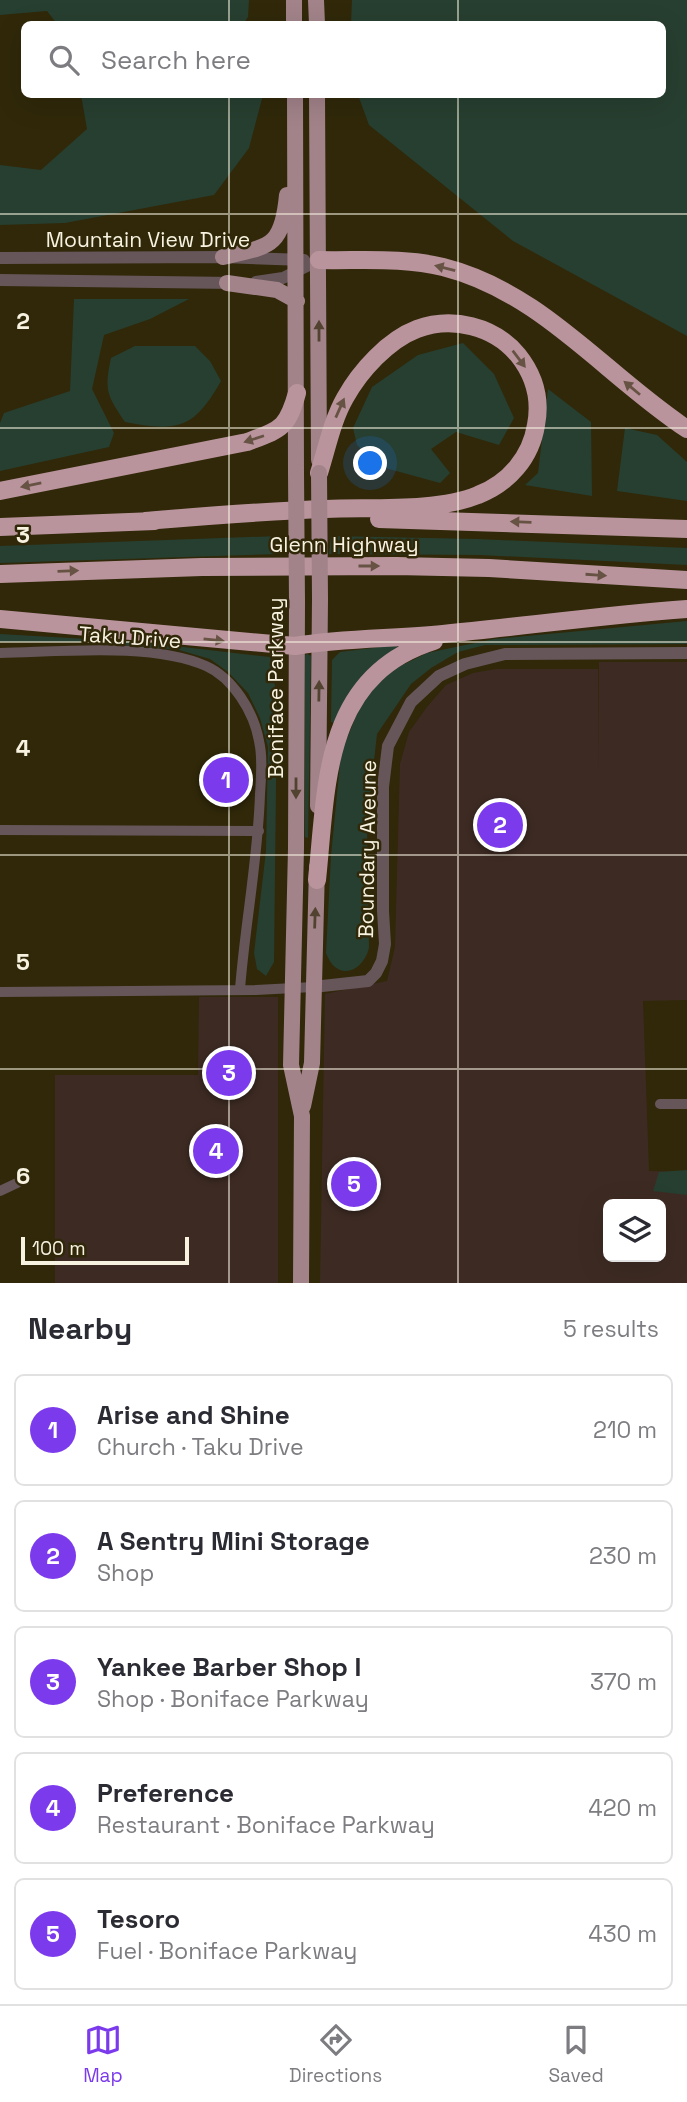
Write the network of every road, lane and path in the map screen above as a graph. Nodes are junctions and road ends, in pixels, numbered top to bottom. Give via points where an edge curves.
1 (294, 0) edge
2 (316, 0) edge
3 (294, 21) edge
4 (317, 21) edge
5 (295, 98) edge
6 (317, 98) edge
7 (295, 113) junction
8 (223, 257) junction
9 (0, 258) edge
10 (319, 260) junction
11 (296, 266) junction
12 (0, 280) edge
13 (227, 284) junction
14 (297, 301) junction
15 (297, 393) junction
16 (687, 429) edge
17 (319, 473) junction
18 (0, 491) edge
19 (145, 521) junction
20 (0, 527) edge
21 (687, 529) edge
22 (0, 574) edge
23 (687, 580) edge
24 (687, 608) edge
25 (0, 619) edge
26 (527, 626) junction
27 (320, 642) junction
28 (295, 646) junction
29 (0, 653) edge
30 (687, 653) edge
31 (0, 830) edge
32 (259, 831) junction
33 (317, 880) junction
34 (313, 987) junction
35 (240, 989) junction
36 (292, 989) junction
37 (0, 992) edge
38 (660, 1104) dead end
39 (687, 1104) edge
40 (302, 1116) junction
41 (17, 1183) dead end
42 (0, 1191) edge
43 (301, 1283) edge

1 - 3 main road
2 - 4 main road
5 - 7 main road
6 - 10 main road, Boniface Parkway
7 - 8 main road via 282,230 270,244
7 - 11 main road, Boniface Parkway
8 - 9 street, Mountain View Drive
8 - 11 street, Mountain View Drive
10 - 11 street, Mountain View Drive
16 -> 10 highway via 551,321 487,282 423,263
17 -> 10 main road, Boniface Parkway
11 - 13 street, Mountain View Drive via 268,281
11 - 14 main road, Boniface Parkway
12 - 13 street, Mountain View Drive
13 - 14 main road via 276,290
14 - 15 main road, Boniface Parkway
15 -> 18 highway via 288,421 247,442
15 - 28 main road, Boniface Parkway, bridge
17 -> 19 highway via 352,386 384,351 414,330 445,324 480,328 507,344 528,370 537,398 533,440 510,475 480,495 429,505 259,511
17 - 27 main road, Boniface Parkway, bridge
19 - 20 highway, Glenn Highway
21 -> 19 highway, Glenn Highway via 417,518
22 -> 23 highway, Glenn Highway via 397,566
24 - 26 highway
25 -> 28 highway
26 - 27 highway
26 - 33 highway via 427,643 399,656 367,683 345,715 335,740
27 - 28 highway
33 -> 27 main road, Boniface Parkway
28 -> 36 main road, Boniface Parkway
29 - 32 street, Taku Drive via 116,651 168,655 207,666 232,686 247,707 259,740
30 - 34 street, Boundary Aveune via 505,654 439,676 411,702 388,746 383,787 382,961 368,981
31 - 32 street
32 - 35 street, Taku Drive
34 -> 33 main road, Boniface Parkway
34 - 36 street
34 - 40 main road, Boniface Parkway via 312,1063
35 - 36 street
35 - 37 street
36 - 40 main road, Boniface Parkway via 291,1065
38 - 39 street
40 - 43 main road, Boniface Parkway
41 - 42 street

